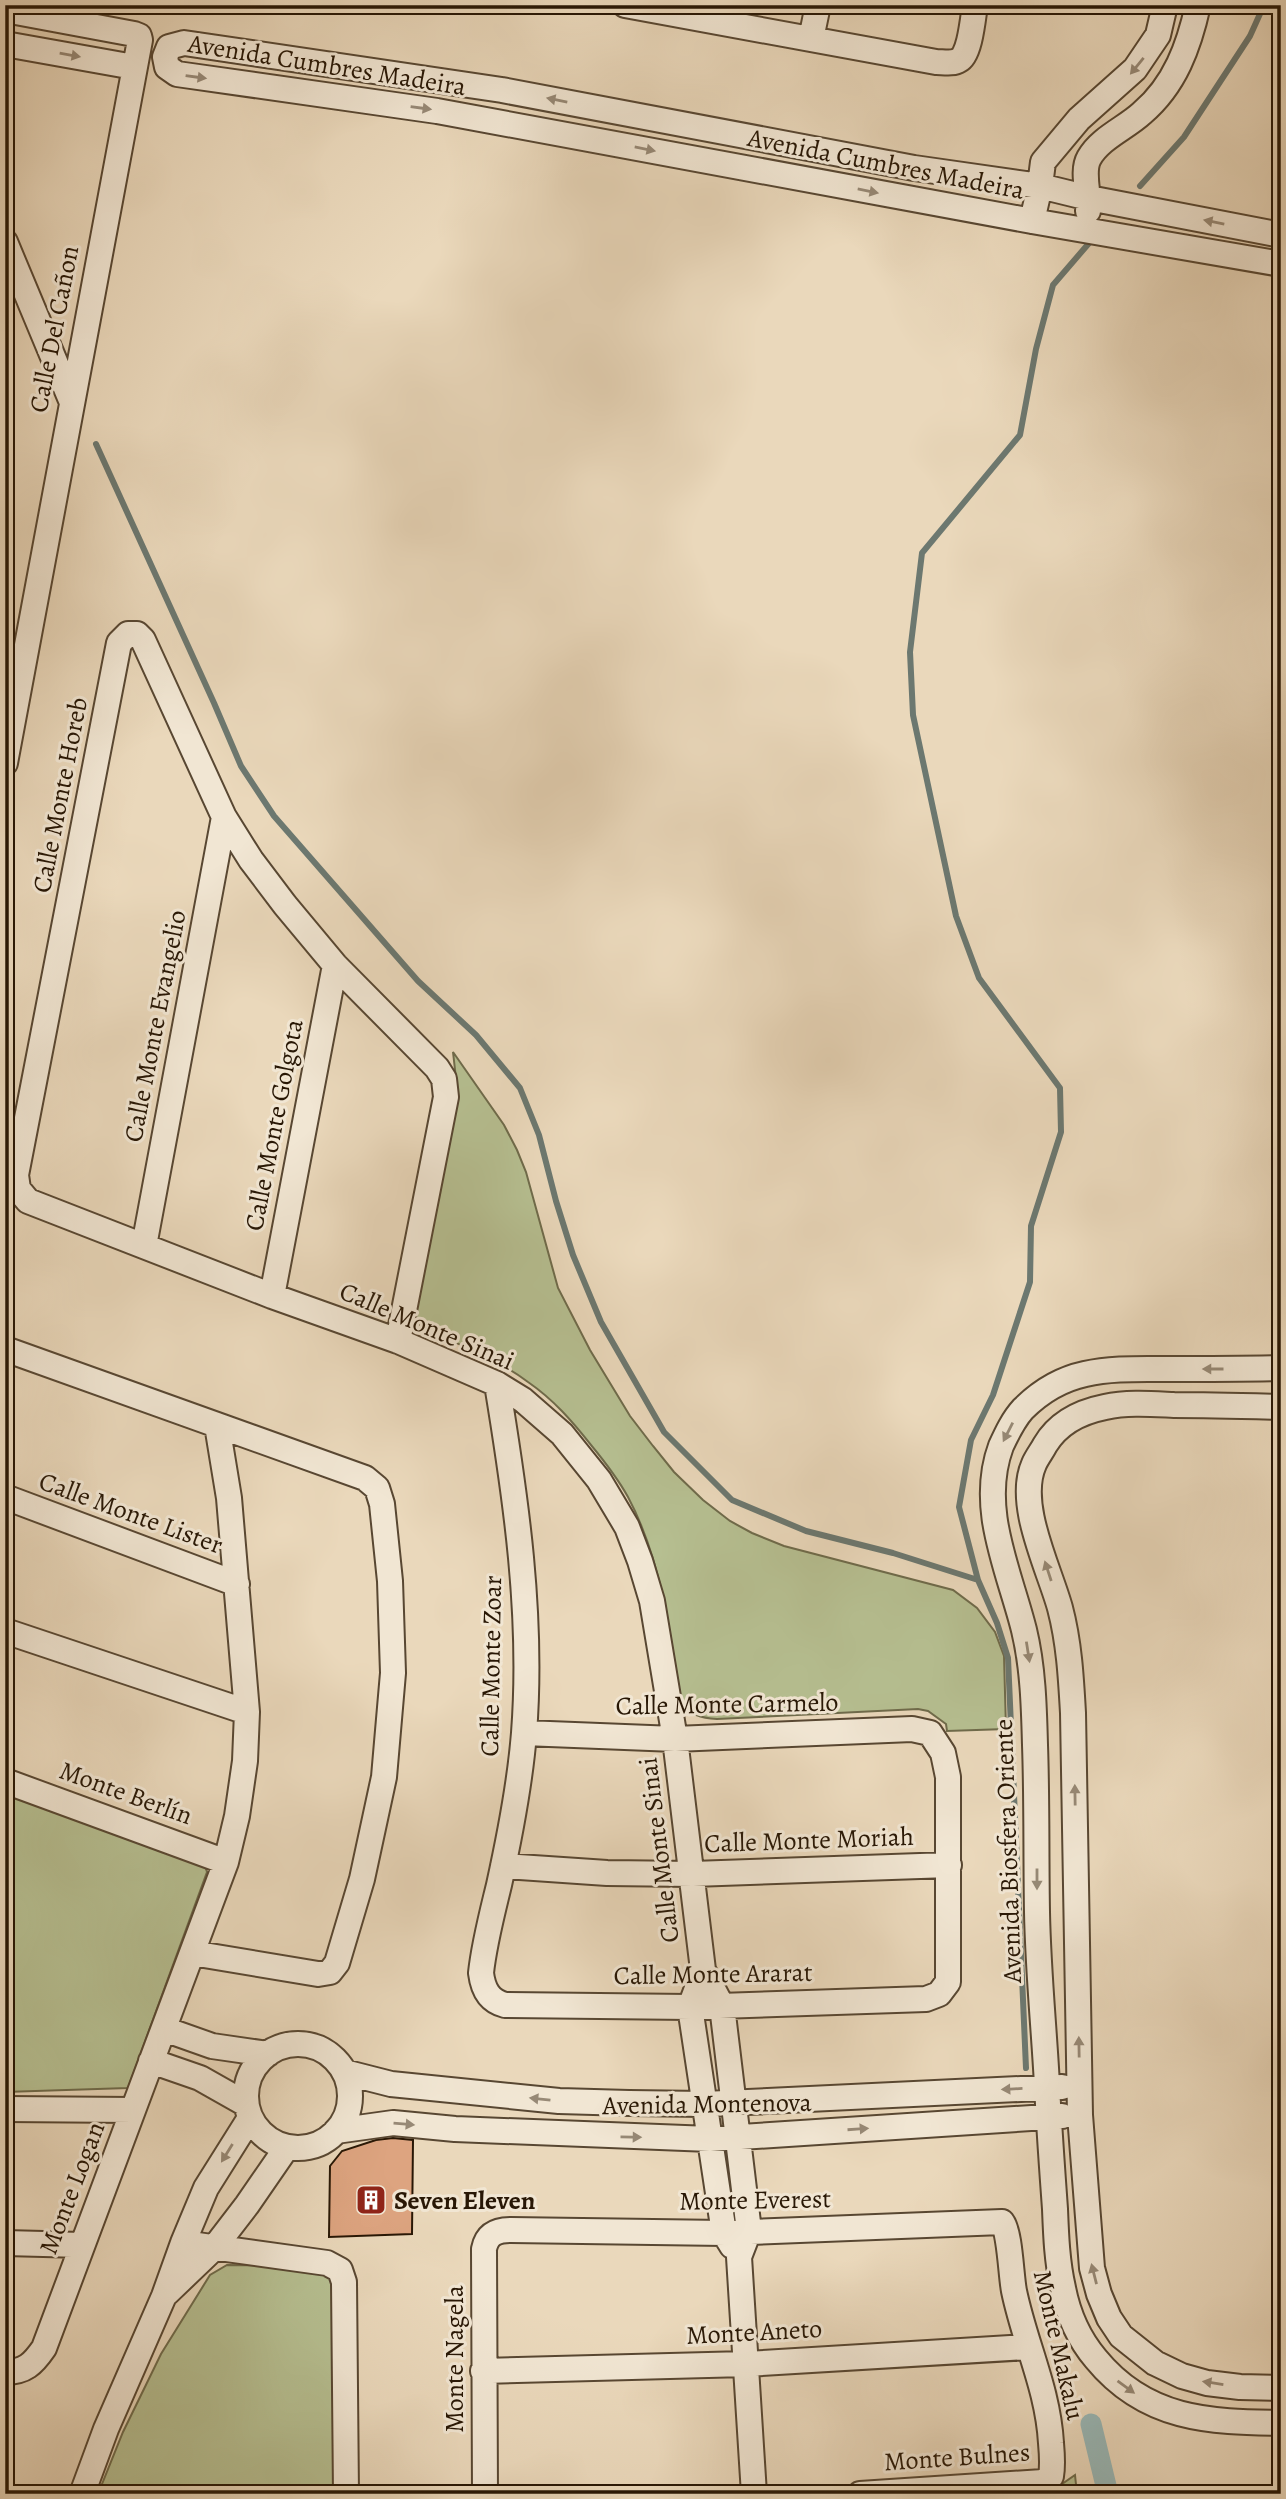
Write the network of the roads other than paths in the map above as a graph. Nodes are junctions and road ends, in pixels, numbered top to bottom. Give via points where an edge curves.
1 (625, 5) edge
2 (818, 5) edge
3 (975, 5) edge
4 (1165, 5) edge
5 (1198, 5) edge
6 (659, 8) edge
7 (5, 10) edge
8 (811, 39) junction
9 (5, 44) edge
10 (134, 67) junction
11 (1104, 98) junction
12 (1125, 125) junction
13 (1040, 186) junction
14 (1089, 198) junction
15 (1032, 221) junction
16 (1086, 230) junction
17 (1281, 235) edge
18 (5, 242) edge
19 (1281, 264) edge
20 (71, 400) junction
21 (5, 763) edge
22 (224, 817) junction
23 (335, 965) junction
24 (16, 1182) joint
25 (144, 1247) junction
26 (272, 1296) junction
27 (398, 1341) junction
28 (5, 1349) edge
29 (1281, 1368) edge
30 (498, 1384) junction
31 (1281, 1406) edge
32 (217, 1425) junction
33 (5, 1497) edge
34 (237, 1584) junction
35 (5, 1631) edge
36 (247, 1712) junction
37 (524, 1733) junction
38 (676, 1739) junction
39 (5, 1781) edge
40 (226, 1862) junction
41 (949, 1865) junction
42 (503, 1866) junction
43 (693, 1874) junction
44 (192, 1953) junction
45 (703, 1970) junction
46 (485, 1989) joint
47 (722, 2006) junction
48 (690, 2007) junction
49 (163, 2029) junction
50 (268, 2054) junction
51 (151, 2061) junction
52 (344, 2072) junction
53 (1080, 2086) junction
54 (1047, 2088) junction
55 (734, 2102) junction
56 (704, 2104) junction
57 (5, 2109) edge
58 (133, 2110) junction
59 (248, 2111) junction
60 (1080, 2115) junction
61 (1048, 2117) junction
62 (336, 2131) junction
63 (738, 2137) junction
64 (710, 2139) junction
65 (287, 2147) junction
66 (498, 2231) joint
67 (749, 2231) junction
68 (1007, 2231) joint
69 (724, 2233) junction
70 (5, 2243) edge
71 (183, 2243) junction
72 (82, 2245) junction
73 (214, 2248) junction
74 (739, 2257) junction
75 (164, 2296) junction
76 (1028, 2347) junction
77 (746, 2364) junction
78 (483, 2371) junction
79 (5, 2372) edge
80 (1281, 2388) edge
81 (1281, 2423) edge
82 (1052, 2472) joint
83 (82, 2494) edge
84 (346, 2494) edge
85 (485, 2494) edge
86 (754, 2494) edge
87 (860, 2494) edge

1 - 6 street
2 - 8 street
3 - 8 street via 966,53 959,60 936,62
4 -> 11 street via 1158,35 1147,53
5 - 12 street via 1192,33 1173,77 1143,113
6 - 8 street
7 - 10 street, Calle Del Cañon via 139,36
9 -> 10 street
10 - 20 street, Calle Del Cañon
11 - 12 street
11 - 13 street via 1065,133 1043,162
12 - 14 street via 1088,159
13 - 14 street, Avenida Cumbres Madeira
13 - 15 street
13 -> 15 street, Avenida Cumbres Madeira via 914,168 502,90 184,43 169,47 165,57 167,67 177,74 437,111
14 - 16 street
17 -> 14 street, Avenida Cumbres Madeira
15 - 16 street, Avenida Cumbres Madeira
16 - 19 street, Avenida Cumbres Madeira
18 - 20 street
20 - 21 street, Calle Del Cañon
22 - 23 street via 278,896
22 - 24 street, Calle Monte Horeb via 144,640 132,633 125,635 119,643
22 - 25 street, Calle Monte Evangelio
23 - 26 street, Calle Monte Golgota
23 - 27 street via 444,1079 446,1097
24 - 25 street, Calle Monte Sinai via 28,1201
25 - 26 street, Calle Monte Sinai
26 - 27 street, Calle Monte Sinai
27 - 30 street, Calle Monte Sinai
28 - 32 street
29 -> 54 street, Avenida Biosfera Oriente via 1118,1369 1074,1377 1045,1391 1022,1410 997,1457 992,1482 994,1515 1025,1632 1034,1710 1037,1913
30 - 37 street, Calle Monte Zoar via 523,1570
30 - 38 street, Calle Monte Sinai via 562,1434 599,1480 627,1527 652,1601
53 -> 31 street via 1070,1665 1030,1503 1033,1465 1063,1423 1086,1411 1138,1404
32 - 34 street, Monte Logan
32 - 44 street via 365,1478 377,1488 390,1581 393,1673 384,1777 362,1879 337,1963 330,1972 318,1973
33 - 34 street, Calle Monte Lister
34 - 36 street, Monte Logan
35 - 36 street
36 - 40 street, Monte Logan via 245,1760
37 - 38 street, Calle Monte Carmelo
37 - 42 street, Calle Monte Zoar
38 - 41 street, Calle Monte Carmelo via 930,1732 946,1763
38 - 43 street, Calle Monte Sinai
39 - 40 street, Monte Berlín
40 - 44 street, Monte Logan
41 - 43 street, Calle Monte Moriah
41 - 47 street, Calle Monte Ararat via 950,1975 944,1988 932,1997
42 - 43 street, Calle Monte Moriah
42 - 46 street, Calle Monte Zoar via 482,1961
43 - 45 street, Calle Monte Sinai
44 - 49 street, Monte Logan
45 - 47 street
45 - 48 street
46 - 48 street, Calle Monte Ararat via 493,2000 505,2005
47 - 48 street, Calle Monte Ararat
47 - 55 street
48 - 56 street
49 - 50 street via 212,2046
49 - 51 street, Monte Logan
50 - 52 street via 281,2047 310,2046 330,2056
50 - 59 street via 250,2076
51 - 58 street, Monte Logan
51 - 59 street via 200,2078
56 -> 52 street, Avenida Montenova via 559,2101 391,2084
52 - 62 street via 349,2103
53 - 54 street, Avenida Montenova
53 - 60 street
54 -> 55 street, Avenida Montenova
54 - 61 street, Avenida Biosfera Oriente
55 - 56 street, Avenida Montenova
55 - 63 street
56 - 64 street
57 - 58 street
58 - 72 street, Monte Logan
59 - 65 street via 265,2137
59 -> 71 street via 206,2188
60 - 61 street, Avenida Montenova
80 -> 60 street via 1240,2387 1182,2376 1155,2363 1121,2336 1109,2318 1092,2268
63 -> 61 street, Avenida Montenova
61 -> 81 street, Avenida Biosfera Oriente via 1062,2287 1080,2337 1097,2360 1141,2398 1191,2418
62 -> 64 street, Avenida Montenova via 393,2123
62 - 65 street via 314,2146
63 - 64 street, Avenida Montenova
63 - 67 street
64 - 69 street
65 - 73 street
66 - 69 street, Monte Everest
66 - 78 street, Monte Nagela via 488,2237 484,2249
67 - 68 street, Monte Everest via 1000,2221
67 - 69 street, Monte Everest
67 - 74 street
68 - 76 street, Monte Makalu via 1014,2290
69 - 74 street
70 - 72 street
71 - 73 street
71 - 75 street
72 - 79 street, Monte Logan via 44,2348 32,2366
73 - 75 street
73 - 84 street via 327,2263 340,2270 344,2281
74 - 77 street
75 - 83 street
76 - 77 street, Monte Aneto
76 - 82 street, Monte Makalu via 1044,2389
77 - 78 street, Monte Aneto
77 - 86 street
78 - 85 street, Monte Nagela
82 - 87 street, Monte Bulnes via 1043,2482

